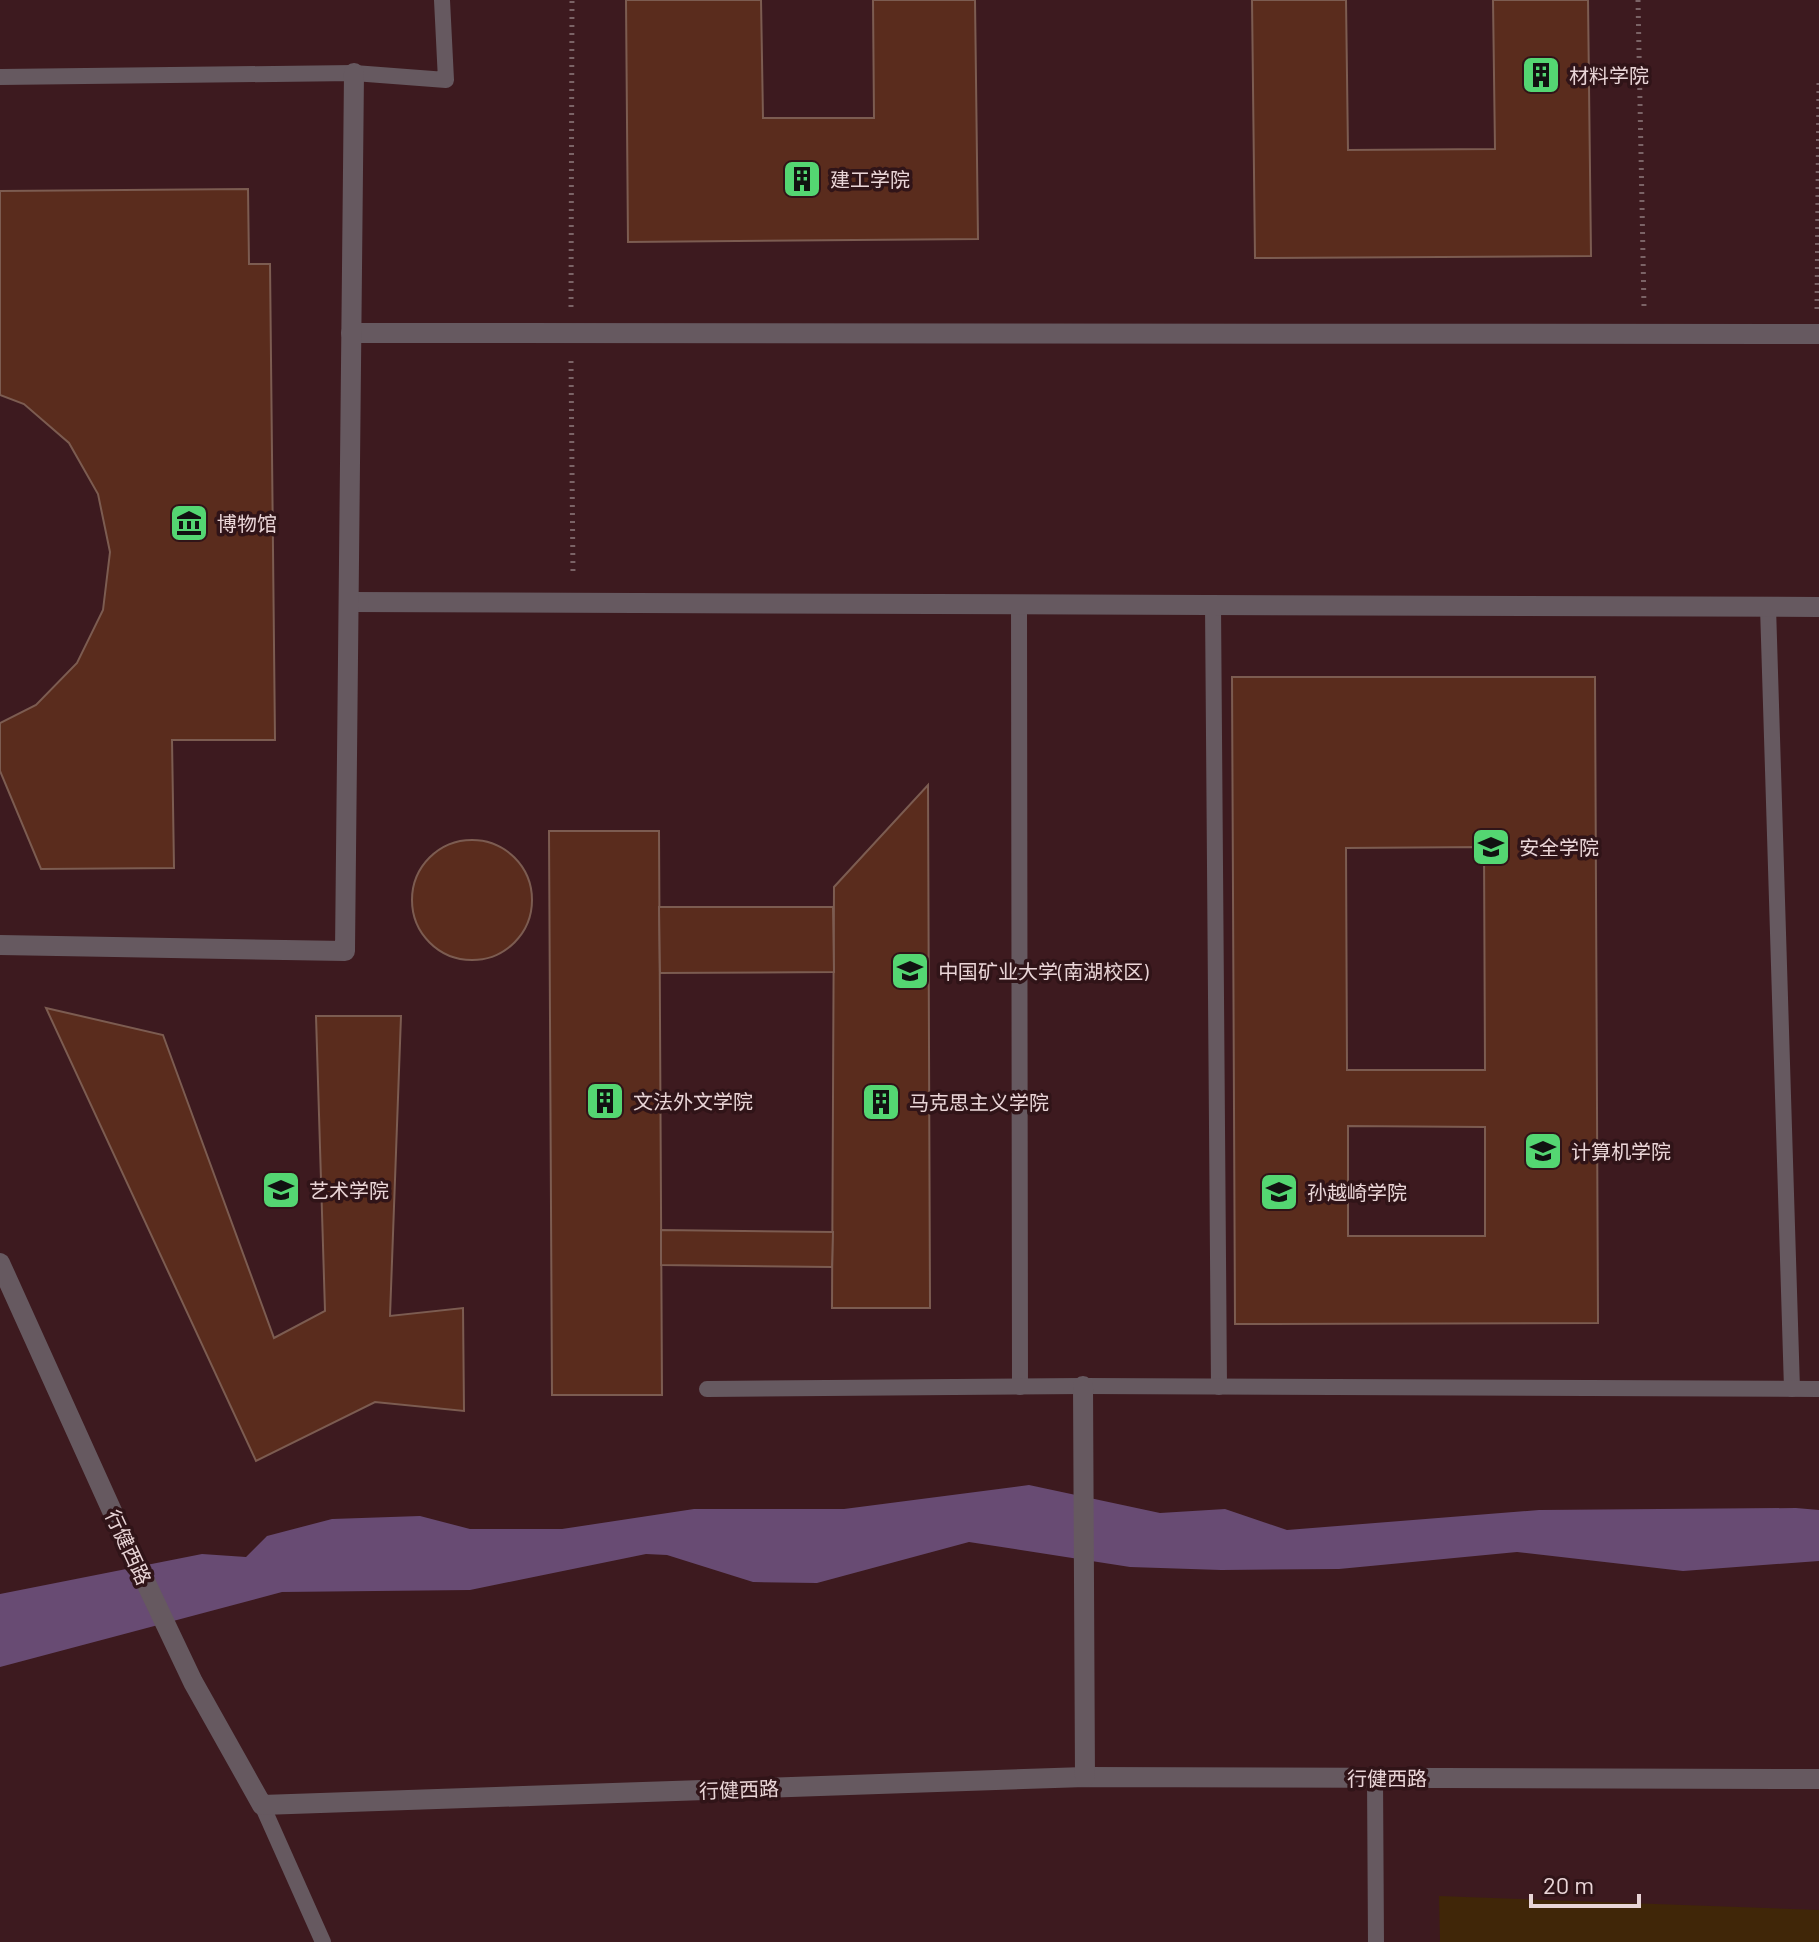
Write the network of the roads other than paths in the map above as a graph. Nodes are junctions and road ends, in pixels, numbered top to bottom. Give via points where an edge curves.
1 (442, 0) edge
2 (354, 73) junction
3 (0, 77) edge
4 (351, 333) junction
5 (1818, 334) edge
6 (349, 602) junction
7 (1019, 605) junction
8 (1213, 605) junction
9 (1768, 607) junction
10 (1819, 607) edge
11 (0, 945) edge
12 (0, 1263) edge
13 (1083, 1386) junction
14 (1020, 1387) junction
15 (1219, 1387) junction
16 (707, 1389) dead end
17 (1792, 1389) junction
18 (1819, 1389) edge
19 (1085, 1777) junction
20 (1375, 1778) junction
21 (1819, 1779) edge
22 (262, 1805) junction
23 (323, 1942) edge
24 (1376, 1942) edge

1 - 2 lane via 446,80
2 - 3 lane
2 - 4 street
4 - 5 street
4 - 6 street
6 - 7 street
6 - 11 street via 345,951
7 - 8 street
7 - 14 lane
8 - 9 street
8 - 15 lane
9 - 10 street
9 - 17 lane
12 - 22 street, 行健西路 via 193,1682
13 - 14 lane
13 - 15 lane
13 - 19 street
14 - 16 lane
15 - 17 lane
17 - 18 lane
19 - 20 street, 行健西路
19 - 22 street, 行健西路
20 - 21 street, 行健西路
20 - 24 lane
22 - 23 lane

